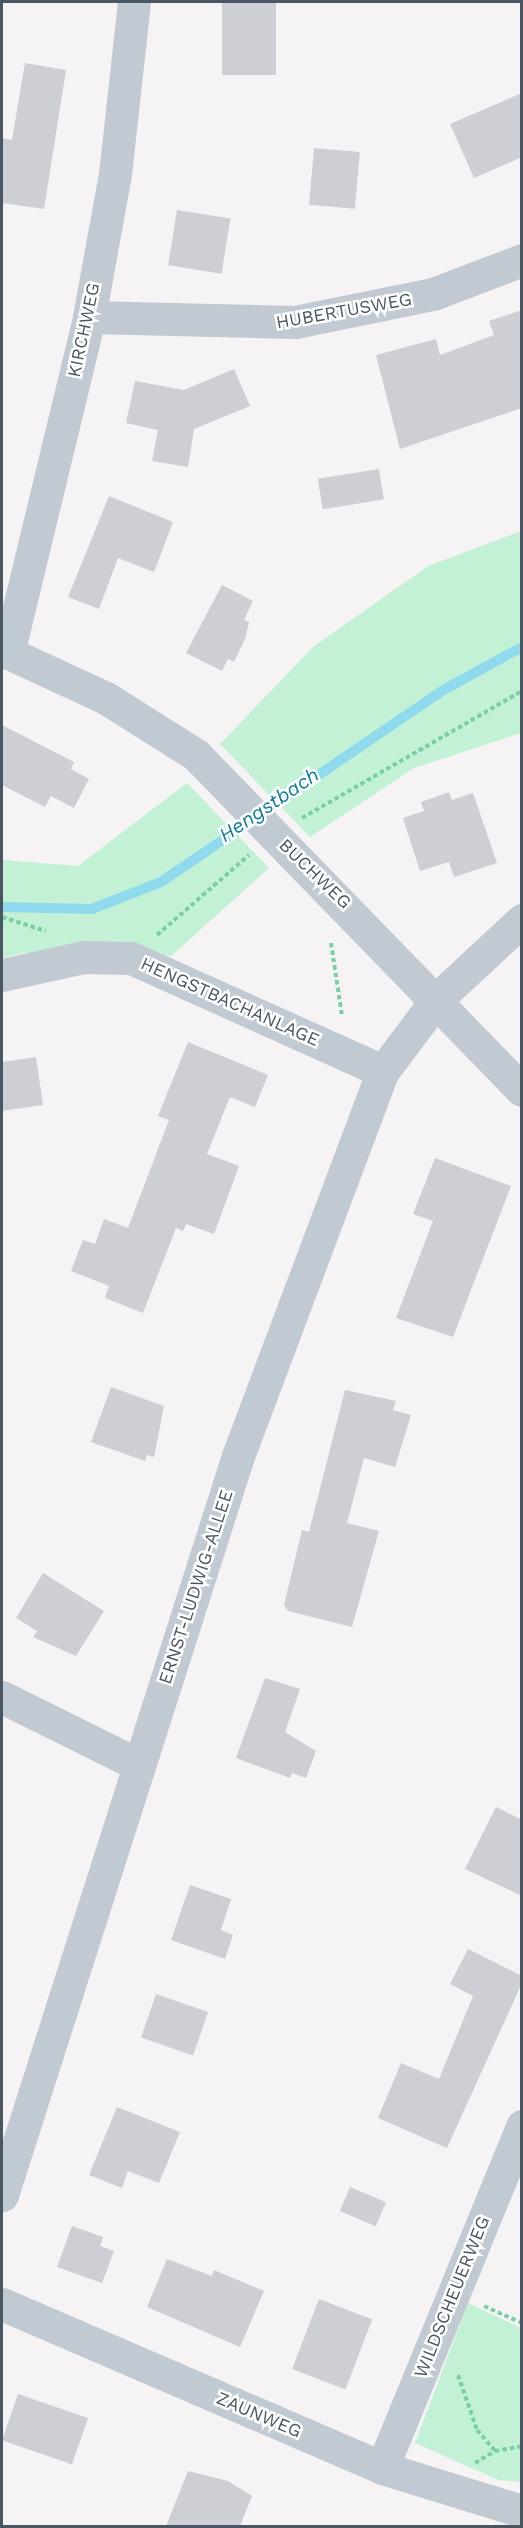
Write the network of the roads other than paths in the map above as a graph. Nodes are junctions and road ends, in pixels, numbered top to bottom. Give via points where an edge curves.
1 (134, 2) edge
2 (522, 260) edge
3 (89, 317) junction
4 (5, 652) edge
5 (522, 920) edge
6 (2, 975) edge
7 (437, 999) junction
8 (382, 1071) junction
9 (522, 1090) edge
10 (2, 1697) edge
11 (139, 1765) junction
12 (522, 2126) edge
13 (2, 2195) edge
14 (2, 2304) edge
15 (382, 2468) junction
16 (522, 2511) edge

1 - 3 street, KIRCHWEG via 116,163
2 - 3 street, HUBERTUSWEG via 433,294 295,322
3 - 4 street, KIRCHWEG
4 - 7 street, BUCHWEG via 169,734 235,793
5 - 7 street, ERNST-LUDWIG-ALLEE
6 - 8 street, HENGSTBACHANLAGE via 72,959 131,958
7 - 8 street, ERNST-LUDWIG-ALLEE
7 - 9 street, BUCHWEG
8 - 11 street, ERNST-LUDWIG-ALLEE via 238,1456
10 - 11 street
11 - 13 street, ERNST-LUDWIG-ALLEE
12 - 15 street, WILDSCHEUERWEG
14 - 15 street, ZAUNWEG
15 - 16 street, ZAUNWEG

